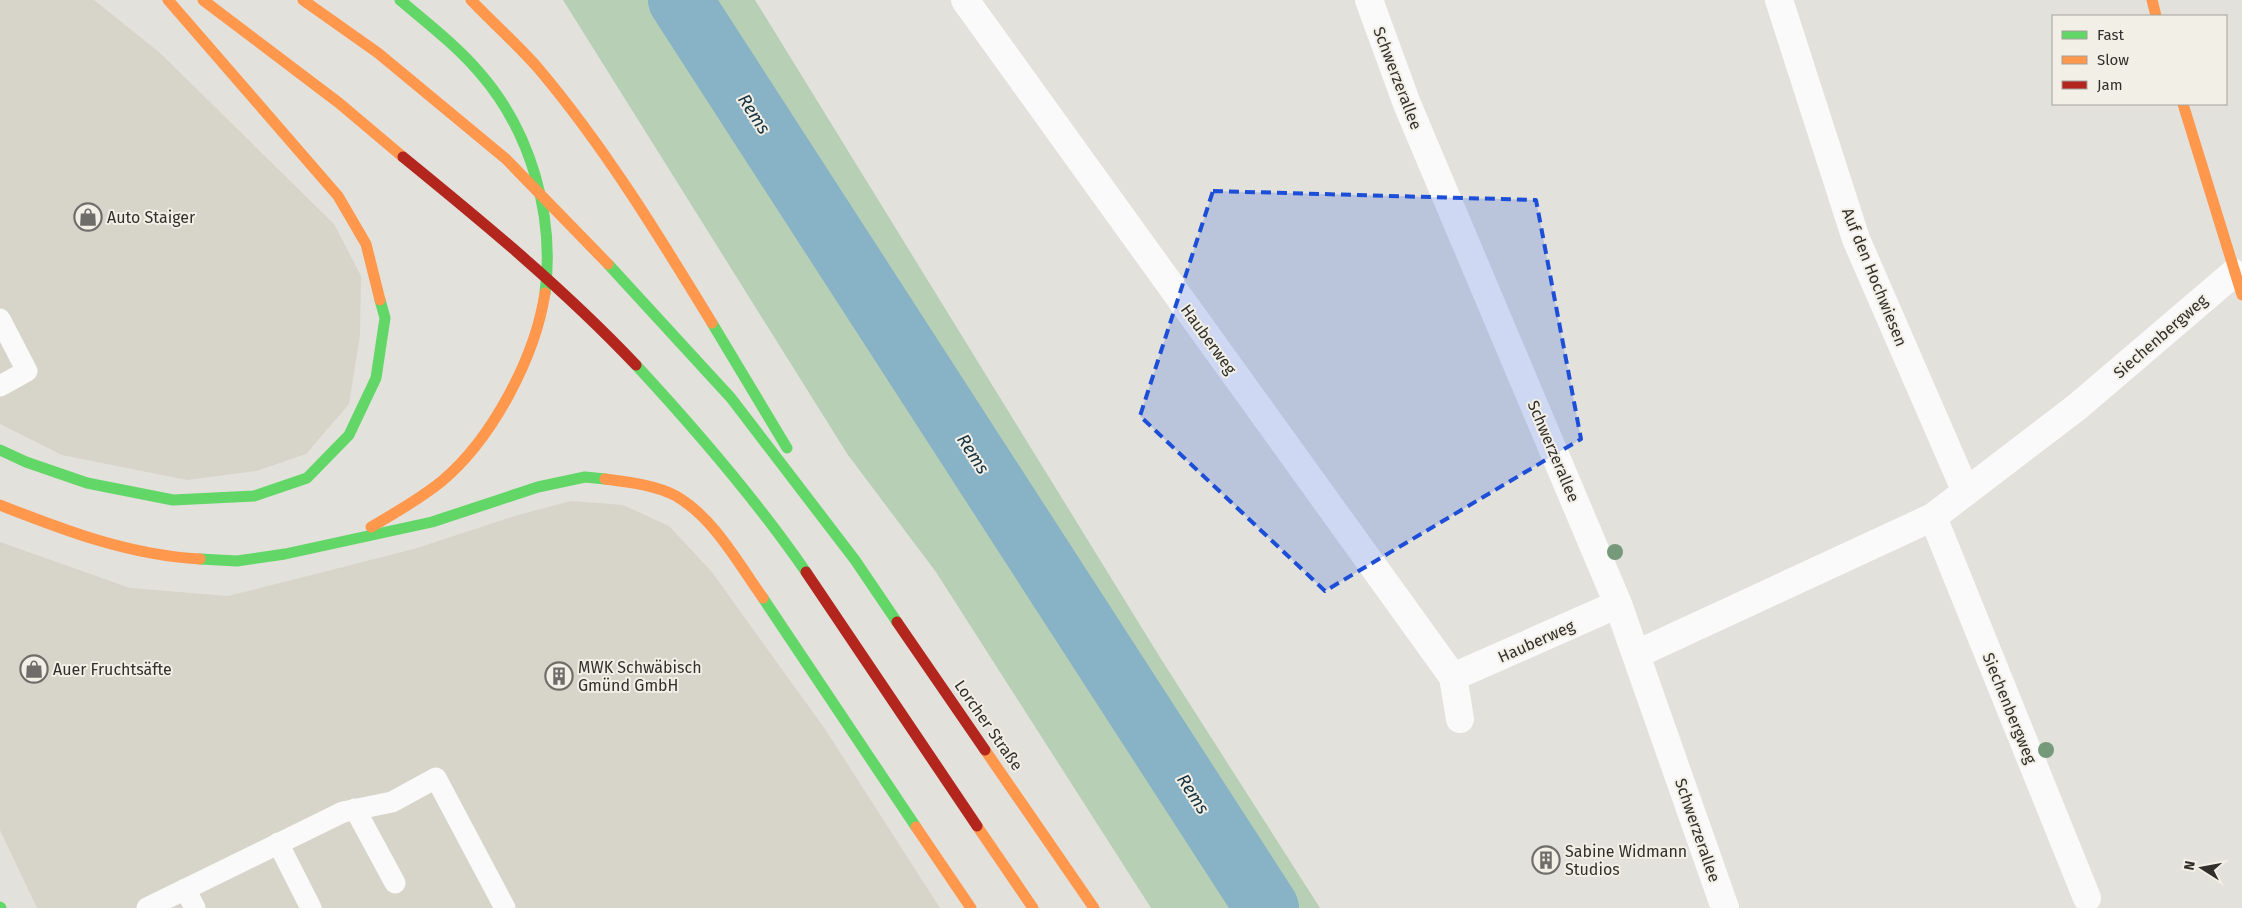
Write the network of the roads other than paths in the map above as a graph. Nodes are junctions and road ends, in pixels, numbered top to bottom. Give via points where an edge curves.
1 (168, 0) edge
2 (203, 0) edge
3 (304, 0) edge
4 (471, 0) edge
5 (965, 0) edge
6 (1369, 0) edge
7 (1779, 0) edge
8 (2152, 0) edge
9 (404, 4) edge
10 (2156, 15) edge
11 (2183, 105) edge
12 (2239, 277) edge
13 (0, 319) edge
14 (0, 386) edge
15 (0, 450) edge
16 (1966, 492) junction
17 (0, 505) edge
18 (1933, 517) junction
19 (350, 539) junction
20 (855, 560) junction
21 (1618, 604) junction
22 (1637, 654) junction
23 (1453, 677) junction
24 (1460, 719) dead end
25 (355, 809) junction
26 (278, 844) junction
27 (396, 883) dead end
28 (185, 889) junction
29 (2087, 898) dead end
30 (147, 908) edge
31 (195, 908) edge
32 (310, 908) edge
33 (504, 908) edge
34 (971, 908) edge
35 (1033, 908) edge
36 (1094, 908) edge
37 (1725, 908) edge

1 - 15 main road via 338,196 366,244 385,318 376,378 349,435 307,478 254,496 173,500 87,483
2 - 35 main road via 339,103 500,237 595,322 693,427 780,534
3 - 20 main road via 378,53 506,159 596,251 730,398
4 - 20 main road via 546,78 617,174 709,318
5 - 23 street, Hauberweg
6 - 21 street, Schwerzerallee via 1407,104
7 - 16 street, Auf den Hochwiesen via 1856,238
8 - 10 main road
9 - 19 main road via 459,52 498,97 519,135 533,173 548,237 545,292 527,358 502,407 462,461 424,496
11 - 12 main road
12 - 16 street, Siechenbergweg
13 - 14 lane via 26,371
16 - 18 street, Siechenbergweg
17 - 19 main road via 76,536 170,557 236,561
18 - 22 street, Siechenbergweg
18 - 29 street, Siechenbergweg
19 - 34 main road via 432,522 538,487 585,477 632,482 675,496 705,518 765,601
20 - 36 main road, Lorcher Straße
21 - 22 street, Schwerzerallee
21 - 23 street, Hauberweg
22 - 37 street, Schwerzerallee
23 - 24 street, Hauberweg
25 - 26 lane
25 - 27 lane
25 - 33 lane via 392,802 436,778
26 - 28 lane
26 - 32 lane
28 - 30 lane
28 - 31 lane

